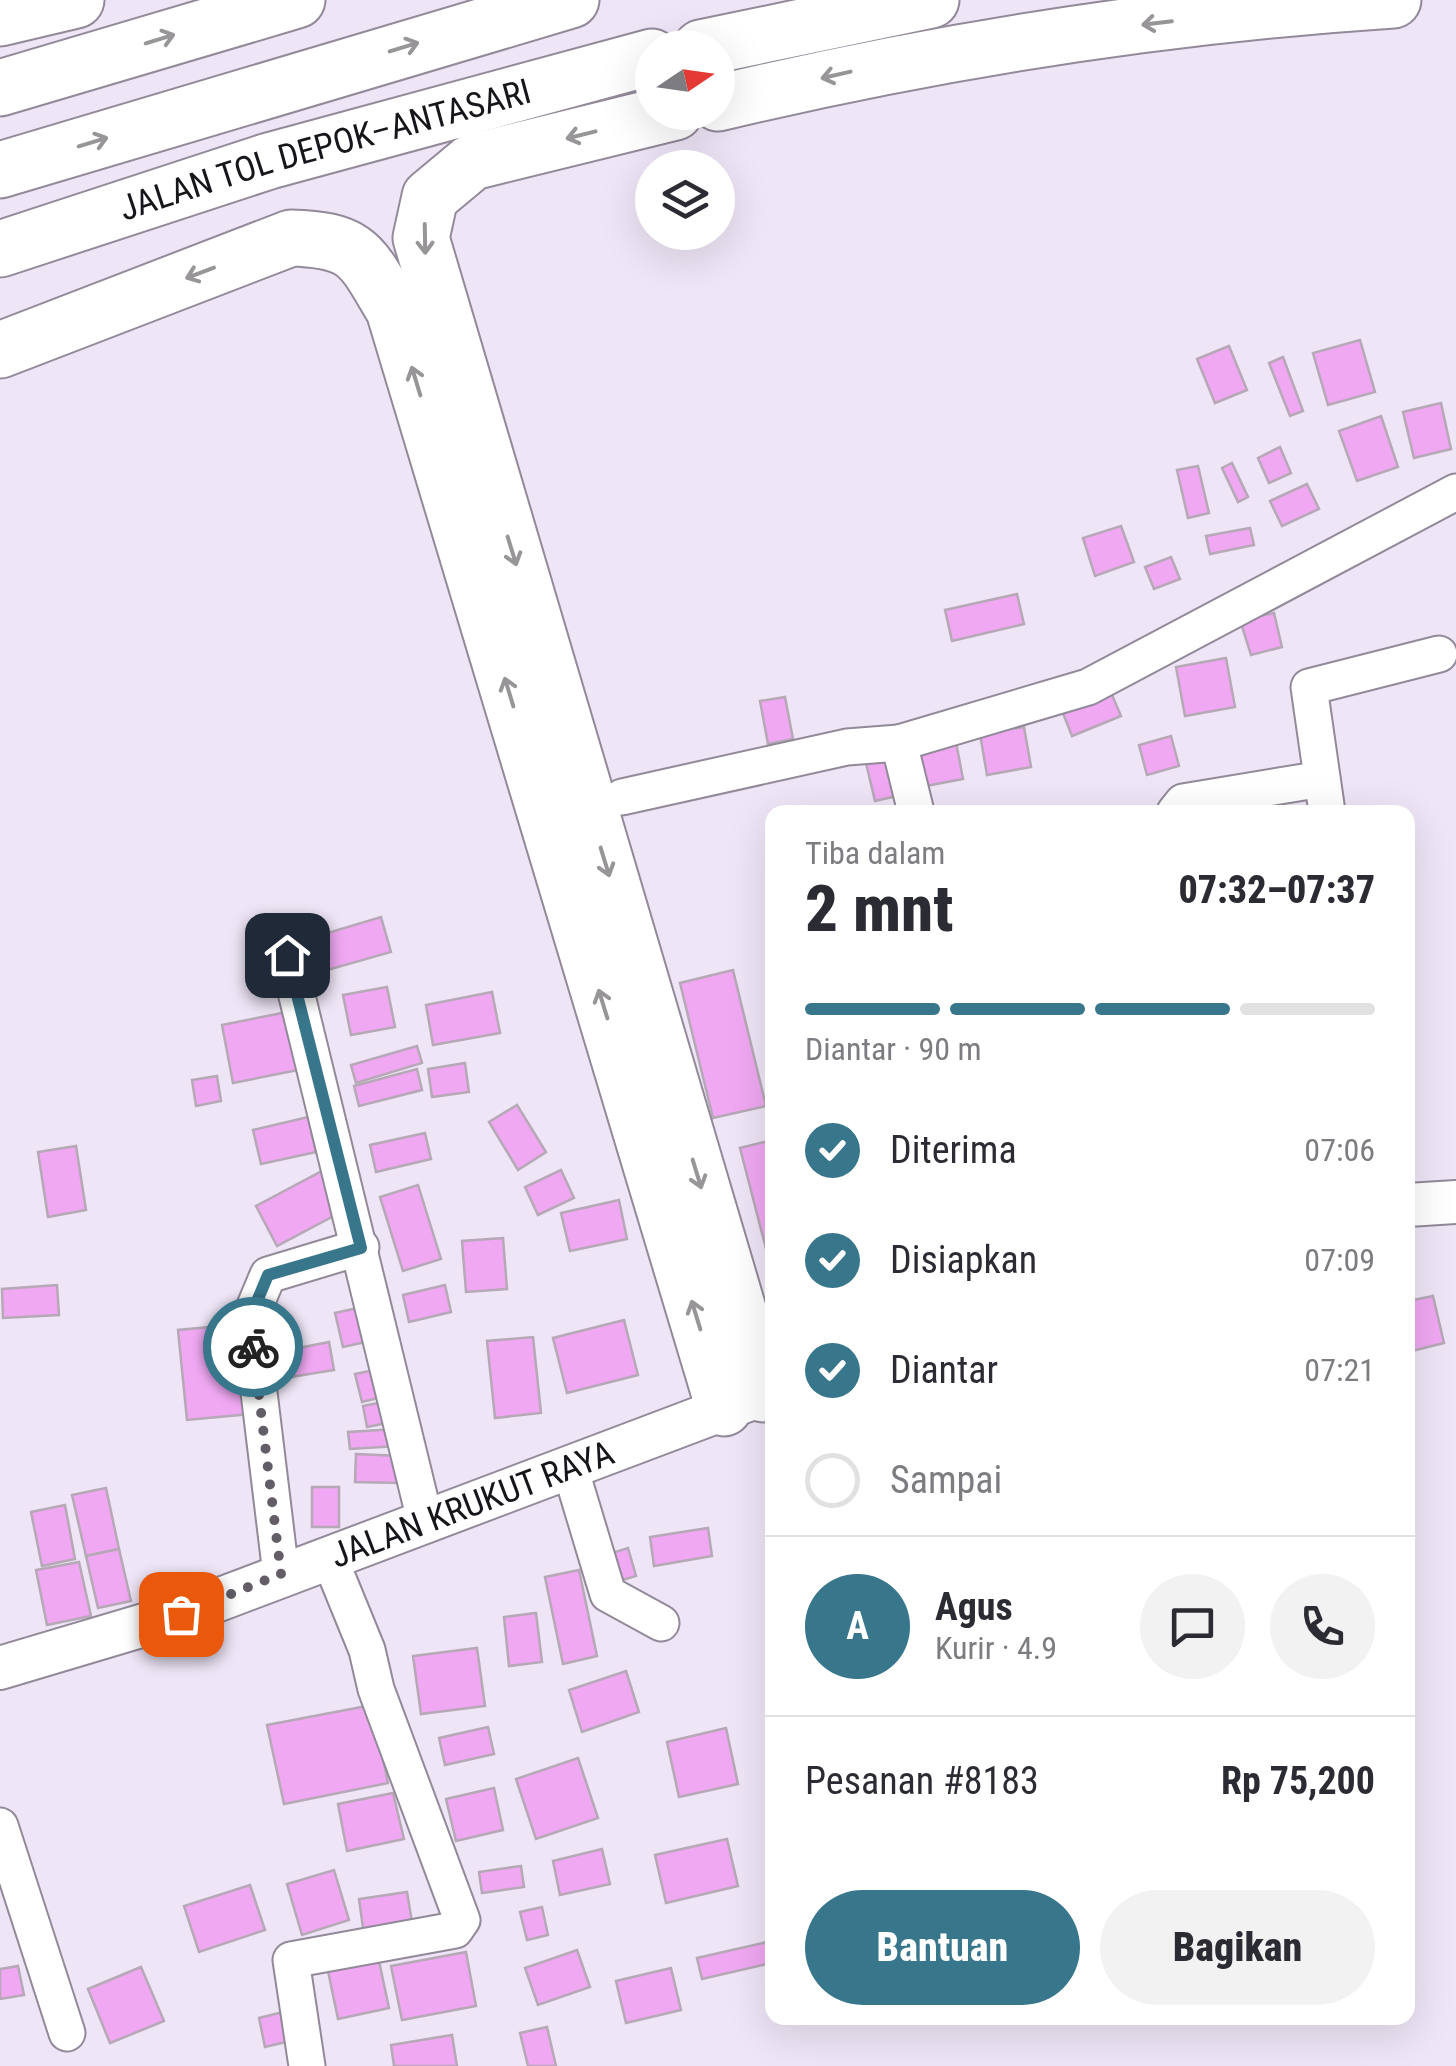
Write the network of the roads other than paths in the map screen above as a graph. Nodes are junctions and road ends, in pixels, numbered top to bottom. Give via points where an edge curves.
1 (76, 0) edge
2 (297, 0) edge
3 (571, 0) edge
4 (930, 0) edge
5 (1393, 0) edge
6 (0, 18) edge
7 (735, 41) edge
8 (635, 63) edge
9 (0, 88) edge
10 (735, 98) edge
11 (635, 122) edge
12 (0, 170) edge
13 (0, 249) edge
14 (0, 350) edge
15 (1456, 492) edge
16 (1439, 654) dead end
17 (899, 743) junction
18 (1324, 796) edge
19 (622, 797) dead end
20 (914, 805) edge
21 (1181, 805) edge
22 (287, 955) dead end
23 (1456, 1202) edge
24 (1415, 1205) edge
25 (361, 1248) junction
26 (753, 1398) edge
27 (570, 1468) junction
28 (425, 1520) junction
29 (334, 1572) junction
30 (281, 1574) junction
31 (661, 1624) dead end
32 (1, 1663) edge
33 (0, 1826) edge
34 (67, 2033) dead end
35 (308, 2066) edge

1 - 6 highway
9 -> 2 highway
12 -> 3 highway, JALAN TOL DEPOK–ANTASARI
4 - 7 highway
5 -> 10 highway via 1083,32
8 - 13 highway, JALAN TOL DEPOK–ANTASARI via 270,162
11 -> 26 highway via 472,162 430,197 421,238
26 -> 14 highway via 394,310 362,258 334,239 291,238
15 - 17 street via 1088,687
16 - 18 street via 1309,686
17 - 19 street via 846,747
17 - 20 street
18 - 21 street
22 - 25 street
23 - 24 street
25 - 28 street
25 - 30 street via 268,1275 250,1318
26 - 27 street, JALAN KRUKUT RAYA
27 - 28 street, JALAN KRUKUT RAYA
27 - 31 street via 608,1594
28 - 29 street, JALAN KRUKUT RAYA
29 - 30 street, JALAN KRUKUT RAYA
29 - 35 street via 462,1920 455,1930 290,1960
30 - 32 street, JALAN KRUKUT RAYA via 181,1614
33 - 34 street

